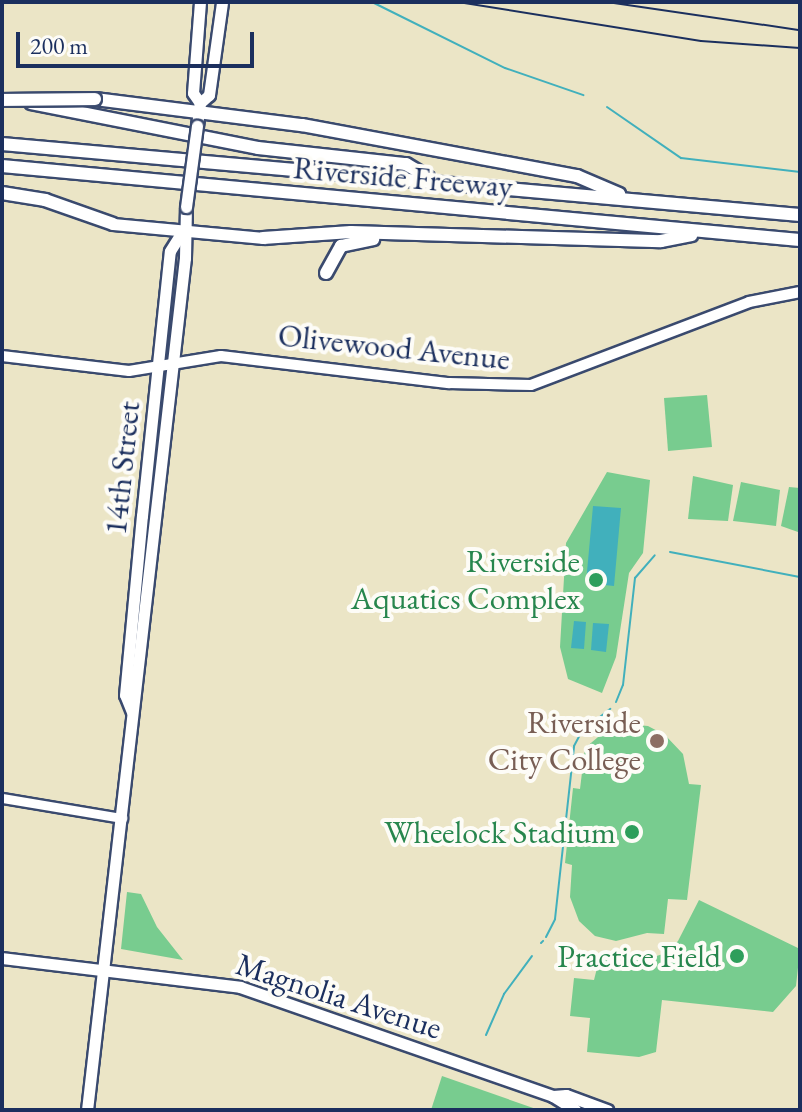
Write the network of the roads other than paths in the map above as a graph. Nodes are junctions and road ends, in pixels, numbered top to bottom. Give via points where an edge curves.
1 (200, 2) edge
2 (222, 2) edge
3 (2, 98) edge
4 (200, 106) junction
5 (2, 144) edge
6 (2, 166) edge
7 (431, 178) junction
8 (2, 193) edge
9 (633, 200) junction
10 (800, 215) edge
11 (113, 224) joint
12 (182, 231) junction
13 (403, 232) junction
14 (706, 232) junction
15 (263, 238) joint
16 (800, 240) edge
17 (326, 273) dead end
18 (800, 292) edge
19 (2, 356) edge
20 (173, 365) junction
21 (159, 369) junction
22 (142, 516) junction
23 (150, 565) junction
24 (132, 712) junction
25 (2, 798) edge
26 (122, 818) junction
27 (2, 958) edge
28 (103, 969) junction
29 (553, 1096) junction
30 (87, 1110) edge
31 (575, 1110) edge
32 (607, 1110) edge

1 - 4 main road, 14th Street via 193,93
2 - 4 main road, 14th Street via 209,95
3 - 4 highway, bridge
3 - 7 highway via 258,148 406,164
4 - 9 highway via 577,176
4 - 12 main road, 14th Street, bridge
5 - 7 highway, Riverside Freeway
6 - 14 highway, Riverside Freeway
7 - 9 highway, Riverside Freeway
8 - 11 highway via 45,200
9 - 10 highway, Riverside Freeway
11 - 12 main road
12 - 15 main road
12 - 20 main road, 14th Street via 185,258
12 - 21 main road, 14th Street via 170,251
13 - 14 highway via 661,241
13 - 15 highway
13 - 17 highway via 393,239 347,242 335,252
14 - 16 highway, Riverside Freeway
18 - 20 main road, Olivewood Avenue via 749,302 531,385 449,383 221,356
19 - 21 main road, Olivewood Avenue via 129,371
20 - 21 main road, Olivewood Avenue
20 - 23 main road, 14th Street
21 - 22 main road, 14th Street
22 - 23 main road via 149,518
22 - 24 main road, 14th Street via 125,695
23 - 24 main road, 14th Street
24 - 26 main road, 14th Street
25 - 26 street
26 - 28 main road, 14th Street
27 - 28 main road, Magnolia Avenue
28 - 29 main road, Magnolia Avenue via 240,987
28 - 30 main road, 14th Street
29 - 31 main road, Magnolia Avenue
29 - 32 main road, Magnolia Avenue via 566,1095

